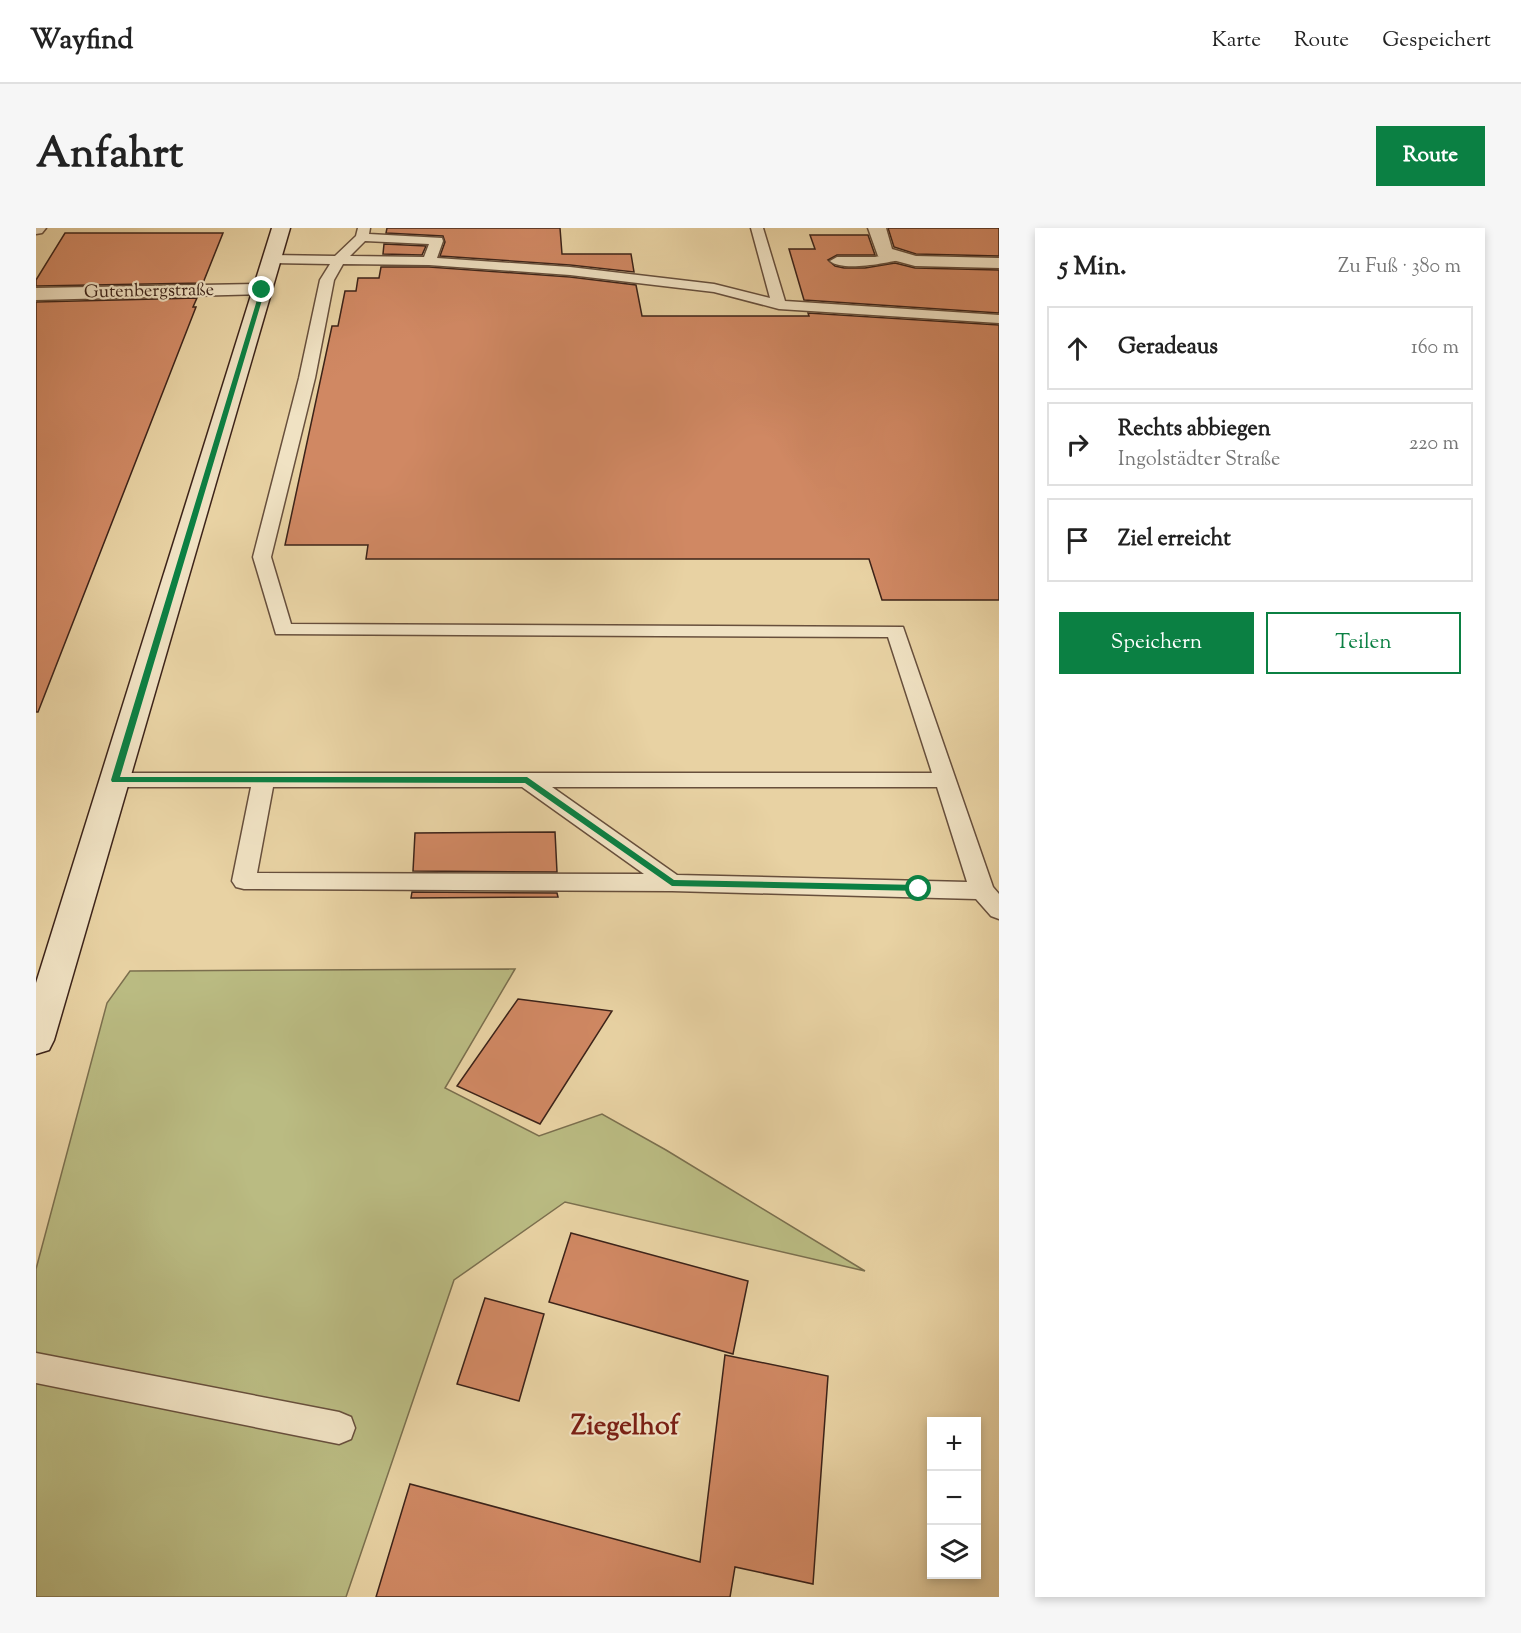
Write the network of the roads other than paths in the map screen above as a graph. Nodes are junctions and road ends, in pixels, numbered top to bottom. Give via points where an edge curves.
1 (281, 228) edge
2 (757, 228) edge
3 (877, 228) edge
4 (363, 233) edge
5 (898, 256) junction
6 (272, 259) junction
7 (339, 259) junction
8 (429, 261) junction
9 (837, 261) dead end
10 (999, 263) edge
11 (262, 290) junction
12 (36, 294) edge
13 (778, 305) junction
14 (999, 319) edge
15 (115, 780) junction
16 (263, 780) junction
17 (527, 780) junction
18 (946, 780) junction
19 (672, 883) junction
20 (982, 891) junction
21 (999, 910) edge
22 (36, 1040) edge
23 (36, 1368) edge
24 (339, 1428) dead end

1 - 6 street
2 - 13 lane
3 - 5 street via 885,252
4 - 7 lane
4 - 8 lane via 437,241
5 - 9 lane via 875,261
5 - 10 street via 915,261
6 - 7 lane
6 - 11 street
7 - 8 lane
7 - 18 lane via 327,280 262,557 284,630 896,631
8 - 13 lane via 570,271 714,288
11 - 12 street, Gutenbergstraße
11 - 15 street
13 - 14 lane
15 - 16 lane
15 - 22 street
16 - 17 lane
16 - 19 lane via 244,881
17 - 18 lane
17 - 19 lane
18 - 20 lane
19 - 20 lane
20 - 21 lane
23 - 24 lane

